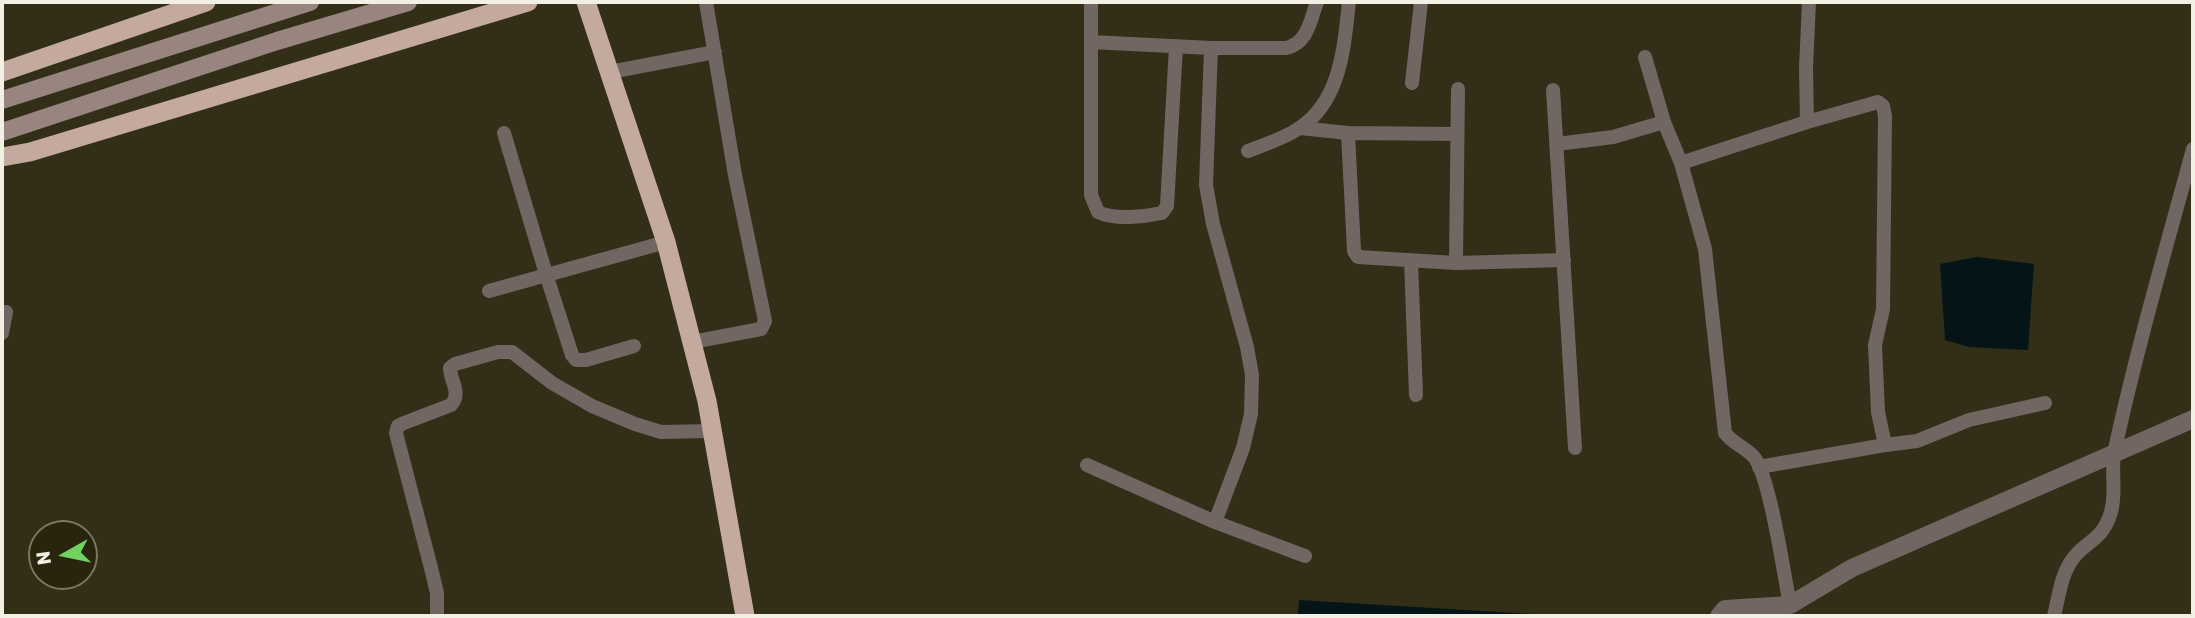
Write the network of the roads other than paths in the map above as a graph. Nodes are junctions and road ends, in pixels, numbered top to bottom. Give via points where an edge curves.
1 (206, 2) edge
2 (310, 2) edge
3 (408, 2) edge
4 (528, 2) edge
5 (586, 2) edge
6 (706, 2) edge
7 (1091, 2) edge
8 (1317, 2) edge
9 (1349, 2) edge
10 (1421, 2) edge
11 (1809, 2) edge
12 (1091, 42) junction
13 (1176, 47) junction
14 (1211, 48) junction
15 (715, 52) junction
16 (1645, 57) dead end
17 (2, 72) edge
18 (610, 72) junction
19 (1412, 83) dead end
20 (1458, 89) dead end
21 (1553, 90) dead end
22 (2, 100) edge
23 (1664, 122) junction
24 (1807, 122) junction
25 (1300, 128) junction
26 (2, 132) edge
27 (1348, 133) junction
28 (504, 134) dead end
29 (1457, 134) junction
30 (1557, 144) junction
31 (2193, 149) edge
32 (1248, 151) dead end
33 (2, 157) edge
34 (1681, 163) junction
35 (666, 242) junction
36 (1564, 260) junction
37 (1411, 261) junction
38 (1456, 263) junction
39 (546, 275) junction
40 (489, 291) dead end
41 (6, 312) dead end
42 (2, 333) edge
43 (692, 342) junction
44 (634, 346) dead end
45 (1416, 395) dead end
46 (2045, 403) dead end
47 (2193, 419) edge
48 (712, 431) junction
49 (1885, 445) junction
50 (1575, 448) dead end
51 (2114, 453) junction
52 (1087, 465) dead end
53 (1759, 467) junction
54 (1215, 522) junction
55 (1305, 556) dead end
56 (1790, 605) junction
57 (437, 616) edge
58 (745, 616) edge
59 (1719, 616) edge
60 (2054, 616) edge

1 - 17 highway
2 - 22 main road
3 - 26 main road
4 - 33 highway
5 - 18 highway
6 - 15 street
7 - 12 street
8 - 14 street via 1297,45
9 - 25 street via 1339,75 1314,115
10 - 19 street
11 - 24 street
12 - 13 street
12 - 13 street via 1091,195 1098,212 1105,216 1152,215 1167,206
13 - 14 street
14 - 54 street via 1206,185 1252,375 1251,414 1243,447
15 - 18 street
15 - 43 street via 765,321 761,329
16 - 23 street
18 - 35 highway
20 - 29 street
21 - 30 street
23 - 30 street via 1613,137
23 - 34 street
24 - 34 street
24 - 49 street via 1870,103 1883,106 1883,298 1875,345 1878,412
25 - 27 street
25 - 32 street
27 - 29 street
27 - 37 street via 1354,251 1366,260
28 - 39 street
29 - 38 street
30 - 36 street
31 - 51 street
34 - 53 street via 1707,260 1725,433
35 - 39 street
35 - 43 highway
36 - 38 street
36 - 50 street
37 - 38 street
37 - 45 street
39 - 40 street
39 - 44 street via 576,360
41 - 42 street
43 - 48 highway
46 - 49 street via 1969,420 1917,441
47 - 51 street
48 - 57 street via 661,432 635,424 552,383 512,352 455,364 450,374 456,400 398,426 397,433 437,593
48 - 58 highway
49 - 53 street
51 - 56 street via 1852,568
51 - 60 street via 2114,501 2108,522 2067,568
52 - 54 street
53 - 56 street
54 - 55 street
56 - 59 street via 1725,609

